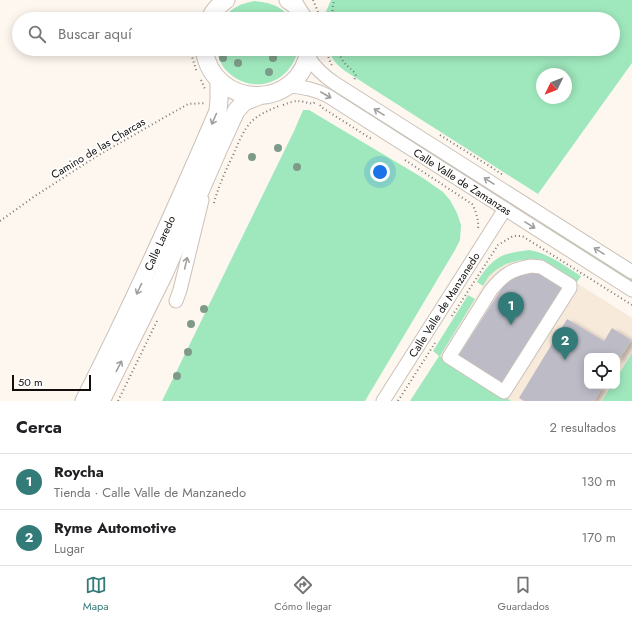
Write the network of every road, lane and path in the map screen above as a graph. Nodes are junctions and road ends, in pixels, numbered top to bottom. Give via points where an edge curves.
1 (226, 0) edge
2 (313, 0) edge
3 (335, 0) edge
4 (292, 2) edge
5 (214, 12) edge
6 (299, 12) edge
7 (318, 12) edge
8 (332, 12) edge
9 (206, 56) edge
10 (308, 56) edge
11 (310, 56) edge
12 (329, 56) edge
13 (340, 56) edge
14 (330, 80) junction
15 (354, 80) dead end
16 (219, 81) junction
17 (289, 86) junction
18 (321, 92) junction
19 (259, 96) junction
20 (209, 103) dead end
21 (321, 108) dead end
22 (374, 141) dead end
23 (400, 157) dead end
24 (209, 170) junction
25 (212, 208) dead end
26 (505, 209) junction
27 (0, 221) edge
28 (477, 231) dead end
29 (632, 272) edge
30 (632, 290) edge
31 (483, 294) joint
32 (176, 301) dead end
33 (161, 313) dead end
34 (84, 401) edge
35 (101, 401) edge
36 (118, 401) edge
37 (383, 401) edge

1 - 5 main road
2 - 7 path
3 - 8 path
4 - 6 main road
9 - 16 main road
10 - 17 main road via 304,68
11 - 14 street, Calle Valle de Zamanzas via 315,67
12 - 14 path via 335,70
13 - 15 path via 346,66 356,74
29 -> 14 street, Calle Valle de Zamanzas
16 - 19 main road via 245,95
16 -> 34 main road, Calle Laredo via 218,111 150,265
17 - 18 street, Calle Valle de Zamanzas
17 - 19 main road via 275,93
18 - 25 path via 313,104 292,101 266,112 251,122 239,140
18 -> 26 street, Calle Valle de Zamanzas
19 - 24 main road, Calle Laredo via 244,102 236,111
20 - 27 path, Camino de las Charcas via 188,104 97,156
21 - 22 path
23 - 28 path via 472,204 479,224
32 -> 24 street
35 -> 24 main road, Calle Laredo via 164,274
26 -> 30 street, Calle Valle de Zamanzas
26 - 37 street, Calle Valle de Manzanedo
31 - 31 street via 449,357 504,392 570,285 541,267 520,267 508,273
33 - 36 path

